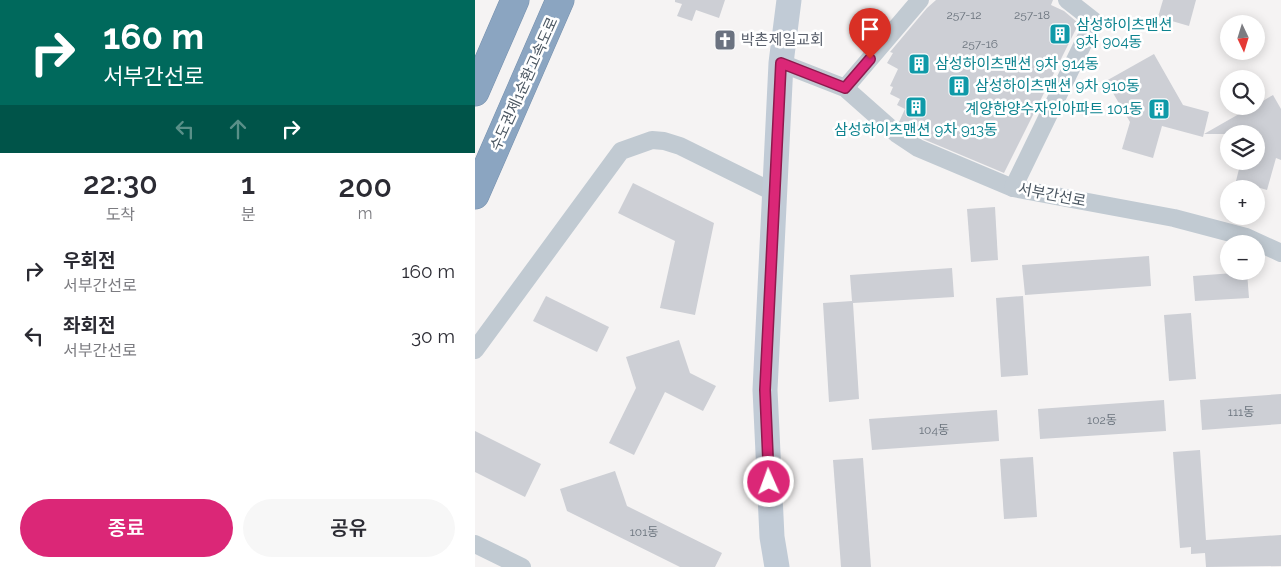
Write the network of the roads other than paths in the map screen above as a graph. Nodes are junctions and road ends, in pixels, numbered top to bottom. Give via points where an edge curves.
1 (515, 0) edge
2 (561, 0) edge
3 (789, 0) edge
4 (920, 0) edge
5 (1067, 0) edge
6 (781, 63) junction
7 (845, 88) junction
8 (475, 92) edge
9 (1013, 188) junction
10 (775, 193) junction
11 (475, 195) edge
12 (1281, 253) edge
13 (475, 350) edge
14 (475, 544) edge
15 (522, 567) edge
16 (777, 567) edge

1 - 8 highway
2 - 11 highway, 수도권제1순환고속도로
3 - 6 street
4 - 7 street
5 - 9 street via 1094,21
6 - 7 street, 서부간선로
6 - 10 street
7 - 9 street, 서부간선로 via 897,134 918,148
9 - 12 street, 서부간선로 via 1174,218 1246,237
10 - 13 street via 664,141 652,140 621,151
10 - 16 street via 765,390 772,537
14 - 15 street

